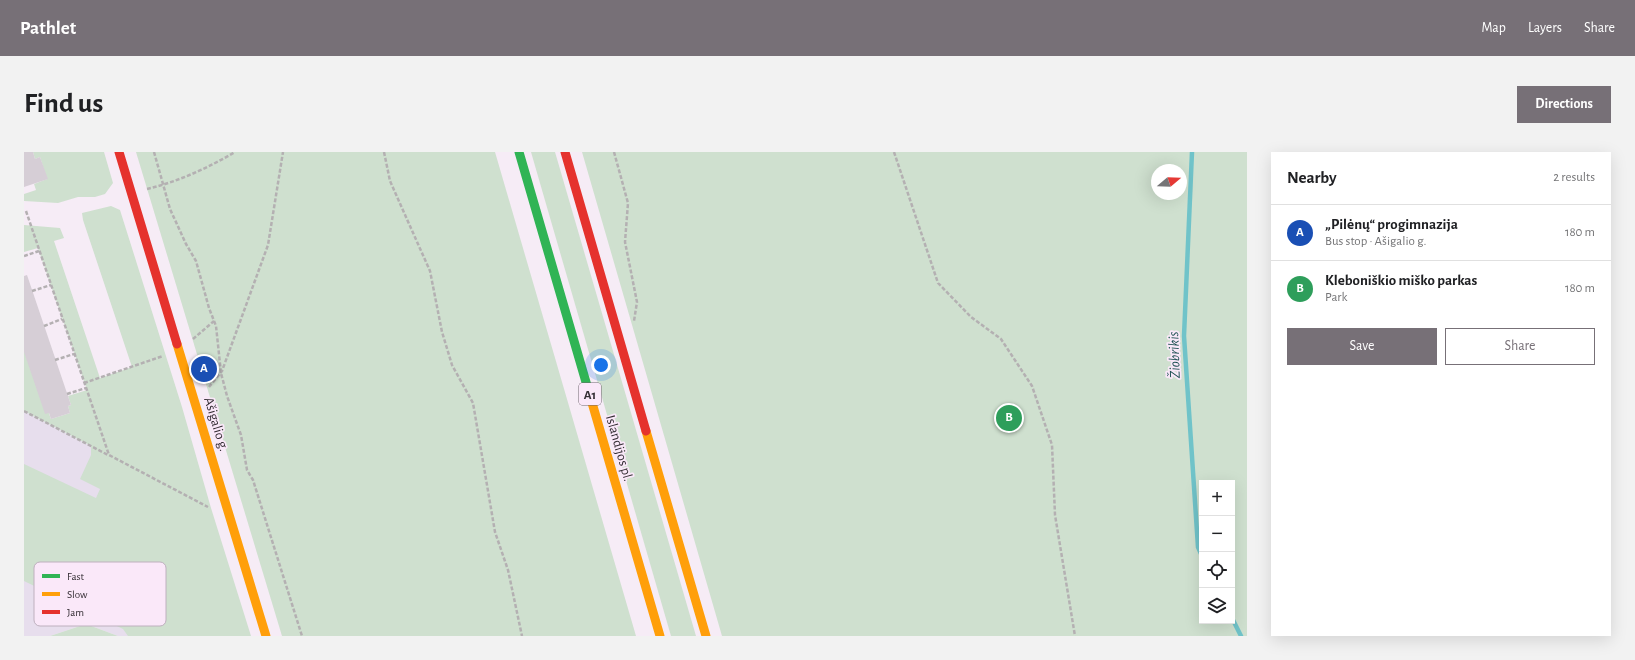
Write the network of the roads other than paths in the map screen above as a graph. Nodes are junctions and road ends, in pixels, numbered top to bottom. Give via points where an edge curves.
1 (119, 152) edge
2 (519, 152) edge
3 (565, 152) edge
4 (266, 636) edge
5 (660, 636) edge
6 (706, 636) edge

1 - 4 main road, Ašigalio g.
2 - 5 main road, Islandijos pl. / A1
3 - 6 main road

